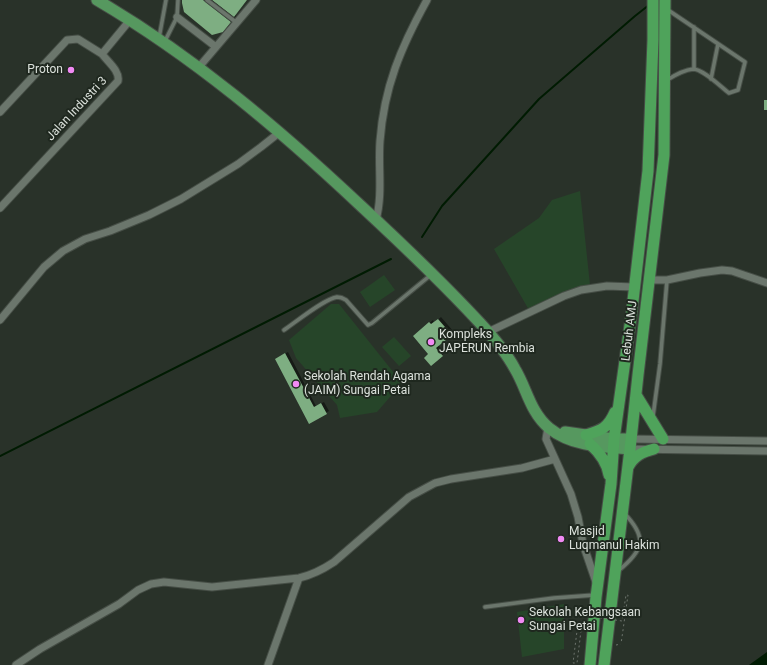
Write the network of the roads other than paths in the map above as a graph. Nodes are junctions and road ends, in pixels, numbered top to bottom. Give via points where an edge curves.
1 (166, 0) edge
2 (178, 0) edge
3 (208, 0) edge
4 (256, 0) edge
5 (426, 0) edge
6 (101, 1) edge
7 (653, 4) edge
8 (665, 4) edge
9 (177, 17) junction
10 (130, 20) junction
11 (237, 23) junction
12 (694, 27) junction
13 (162, 40) junction
14 (718, 44) junction
15 (216, 47) junction
16 (102, 54) junction
17 (199, 67) junction
18 (694, 69) junction
19 (711, 79) junction
20 (664, 81) junction
21 (0, 112) edge
22 (280, 132) junction
23 (0, 208) edge
24 (376, 220) junction
25 (432, 274) junction
26 (649, 280) junction
27 (667, 280) junction
28 (767, 283) edge
29 (634, 287) junction
30 (0, 320) edge
31 (284, 330) dead end
32 (488, 332) junction
33 (636, 395) junction
34 (620, 399) junction
35 (652, 422) junction
36 (552, 430) junction
37 (663, 439) junction
38 (588, 440) junction
39 (767, 441) edge
40 (614, 443) junction
41 (631, 444) junction
42 (654, 449) junction
43 (767, 451) edge
44 (555, 459) junction
45 (628, 469) junction
46 (611, 484) junction
47 (622, 510) junction
48 (615, 573) junction
49 (299, 578) junction
50 (597, 591) junction
51 (485, 607) dead end
52 (16, 665) edge
53 (268, 665) edge
54 (590, 665) edge
55 (604, 665) edge

1 - 13 lane
2 - 9 lane
3 - 11 lane
4 - 11 street
5 - 24 street via 402,50 386,98 380,148 380,201
6 - 10 main road
7 - 29 highway, Lebuh AMJ via 648,171
8 - 12 lane
8 - 20 highway, Lebuh AMJ
9 - 13 lane
9 - 15 street
10 - 13 main road
10 - 16 street
11 - 15 street
12 - 14 lane
12 - 18 lane
13 - 17 main road
14 - 19 lane
14 - 19 lane via 745,62 738,90 729,93
15 - 17 street
16 - 21 street, Jalan Industri 3 via 78,39 67,40
16 - 23 street, Jalan Industri 3 via 117,72 118,82
17 - 22 main road
18 - 19 lane
18 - 20 lane
20 - 26 highway, Lebuh AMJ via 664,155
22 - 24 main road
22 - 30 street via 238,164 181,199 149,215 85,239 63,251 44,267
24 - 25 main road
25 - 31 lane via 368,325 346,300 336,297
25 - 32 main road
26 - 27 street
26 - 33 highway, Lebuh AMJ
27 - 28 street via 713,270 727,270
27 - 35 lane
29 - 32 street via 607,286 580,290
29 - 34 highway, Lebuh AMJ
32 - 36 main road via 515,369 534,411
33 - 35 highway
33 - 41 highway, Lebuh AMJ
34 - 38 highway via 610,424
34 - 40 highway, Lebuh AMJ
35 - 37 highway
36 - 38 main road via 568,440
36 - 44 street via 546,439
37 - 39 street
37 - 41 street
38 - 40 main road
38 - 46 highway via 606,463
40 - 41 main road
40 - 46 highway, Lebuh AMJ
41 - 42 street
41 - 45 highway, Lebuh AMJ
42 - 43 street
42 - 45 highway via 636,456
44 - 49 street via 522,468 435,483 409,497 323,570
44 - 50 street via 578,517
45 - 47 highway, Lebuh AMJ
46 - 50 highway, Lebuh AMJ
47 - 48 highway, Lebuh AMJ
47 - 48 lane via 638,529 640,538 632,558
48 - 55 highway, Lebuh AMJ
49 - 52 street via 212,587 164,582 151,584
49 - 53 street
50 - 51 lane
50 - 54 highway, Lebuh AMJ

